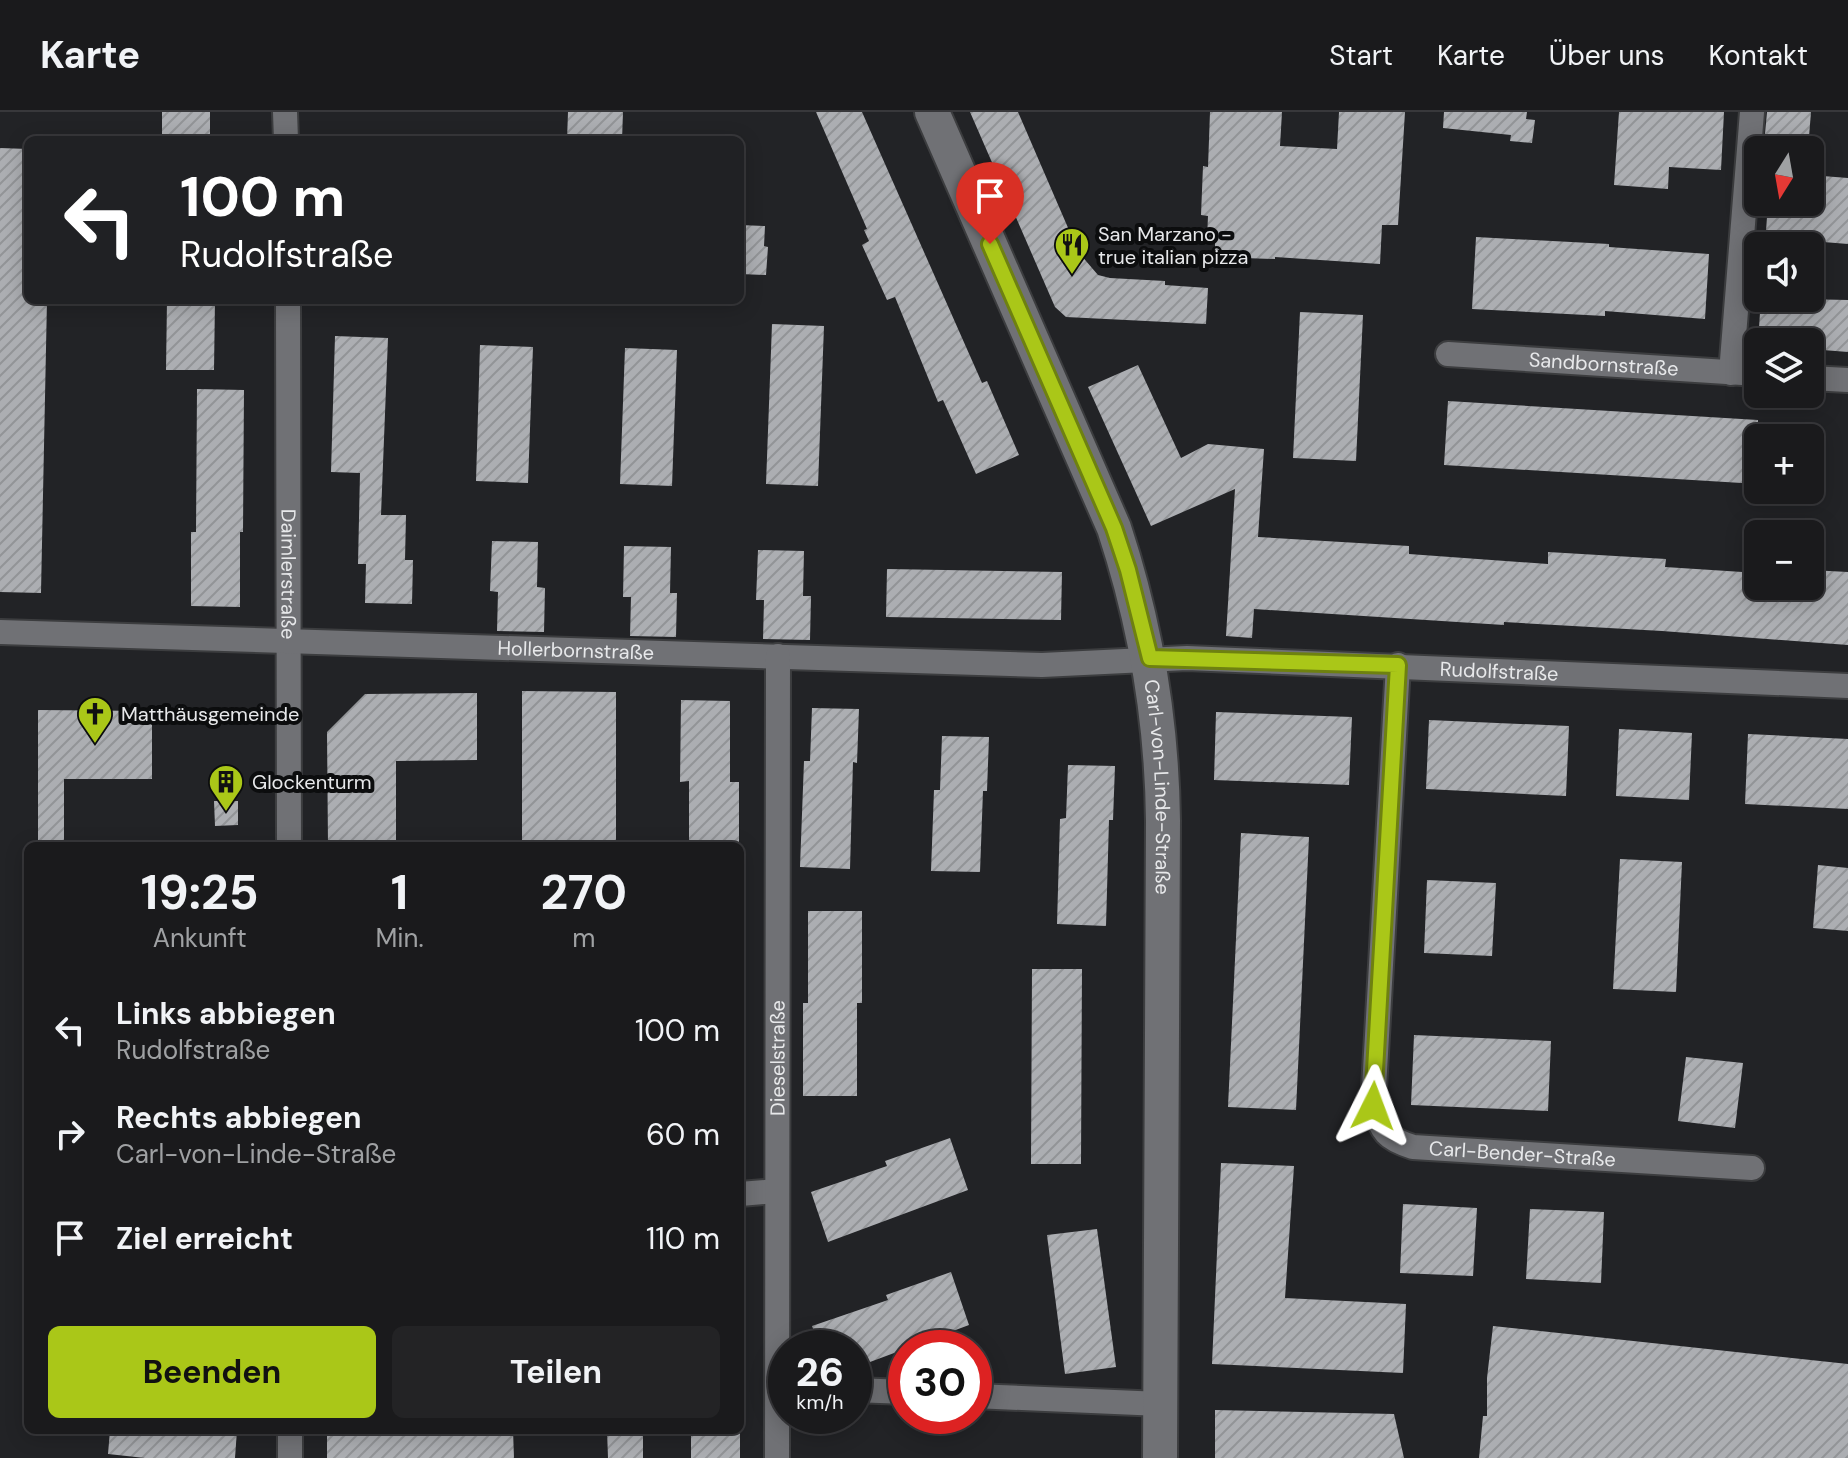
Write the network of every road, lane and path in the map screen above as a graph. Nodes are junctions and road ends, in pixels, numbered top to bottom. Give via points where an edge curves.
1 (285, 112) edge
2 (932, 112) edge
3 (1752, 112) edge
4 (286, 136) edge
5 (288, 304) edge
6 (1448, 354) dead end
7 (1731, 373) junction
8 (1744, 373) edge
9 (1824, 379) edge
10 (1848, 380) edge
11 (0, 632) edge
12 (289, 641) junction
13 (778, 656) junction
14 (1150, 658) junction
15 (1398, 665) junction
16 (1848, 686) edge
17 (289, 842) edge
18 (1752, 1168) dead end
19 (776, 1191) junction
20 (744, 1194) edge
21 (780, 1330) edge
22 (992, 1397) edge
23 (1161, 1404) junction
24 (290, 1434) edge
25 (779, 1434) edge
26 (290, 1458) edge
27 (777, 1458) edge
28 (1160, 1458) edge

1 - 4 street
2 - 14 street, Carl-von-Linde-Straße via 1114,528
3 - 7 street
5 - 12 street, Daimlerstraße
6 - 7 street, Sandbornstraße
7 - 8 street, Sandbornstraße
9 - 10 street
11 - 12 street, Hollerbornstraße
12 - 13 street, Hollerbornstraße
12 - 17 street, Daimlerstraße
13 - 14 street, Hollerbornstraße via 1042,665
13 - 19 street, Dieselstraße
14 - 15 street, Rudolfstraße
14 - 23 street, Carl-von-Linde-Straße via 1163,821
15 - 16 street, Rudolfstraße
15 - 18 street, Carl-Bender-Straße via 1373,1106 1382,1130 1413,1147
19 - 20 street
19 - 21 street, Dieselstraße
22 - 23 street
23 - 28 street, Carl-von-Linde-Straße
24 - 26 street
25 - 27 street, Dieselstraße

